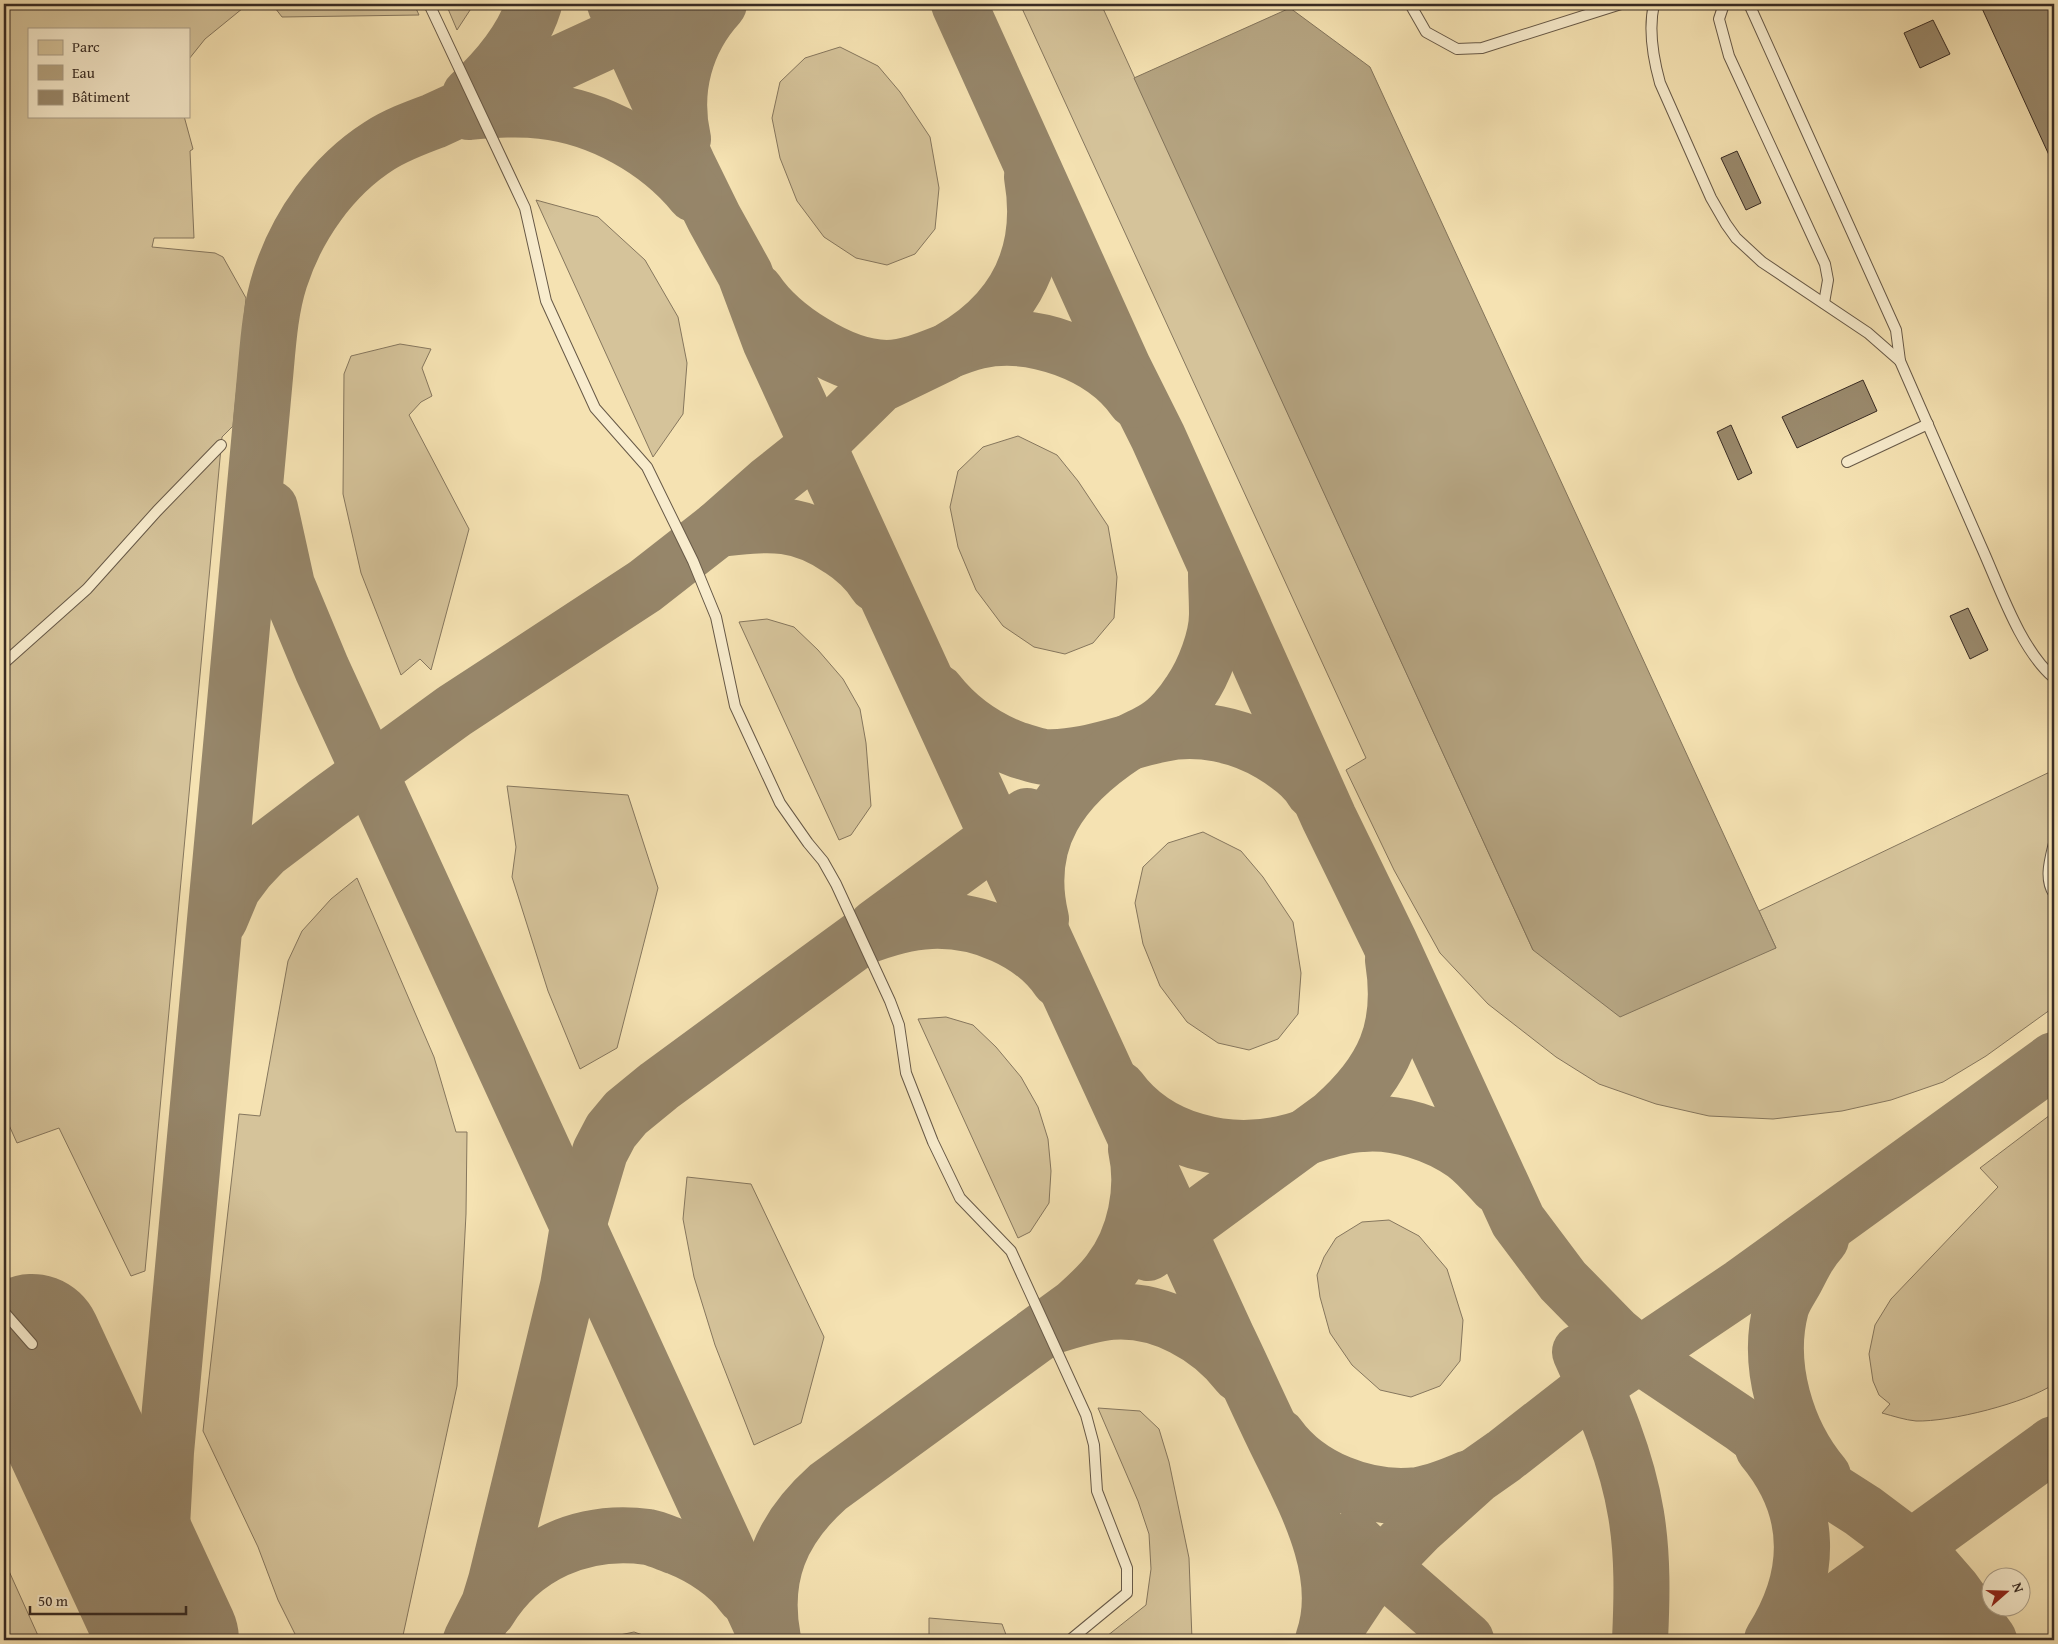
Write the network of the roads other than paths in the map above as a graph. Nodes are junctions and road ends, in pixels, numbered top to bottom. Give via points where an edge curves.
1 (429, 4) edge
2 (1410, 4) edge
3 (1621, 4) edge
4 (1654, 4) edge
5 (1724, 4) edge
6 (1749, 4) edge
7 (1824, 303) junction
8 (1900, 361) junction
9 (1928, 424) junction
10 (221, 445) dead end
11 (1847, 462) dead end
12 (4, 663) edge
13 (2054, 678) edge
14 (2054, 843) edge
15 (2054, 894) edge
16 (4, 1312) edge
17 (32, 1344) dead end
18 (1070, 1640) edge

1 - 18 lane via 525,208 546,301 595,408 647,467 716,617 735,706 780,803 836,884 890,1001 899,1025 906,1072 933,1142 960,1198 1011,1252 1086,1415 1094,1445 1097,1491 1127,1568 1127,1594
2 - 3 lane via 1426,32 1457,49 1482,48
4 - 7 lane via 1652,34 1660,83 1711,198 1736,238 1762,262
5 - 7 lane via 1720,19 1729,56 1825,264 1828,280
6 - 8 lane via 1896,330
7 - 8 lane via 1868,333
8 - 9 lane
9 - 11 lane
9 - 13 lane via 2002,594 2029,648
10 - 12 lane via 87,588
14 - 15 lane via 2049,866 2050,887
16 - 17 lane

